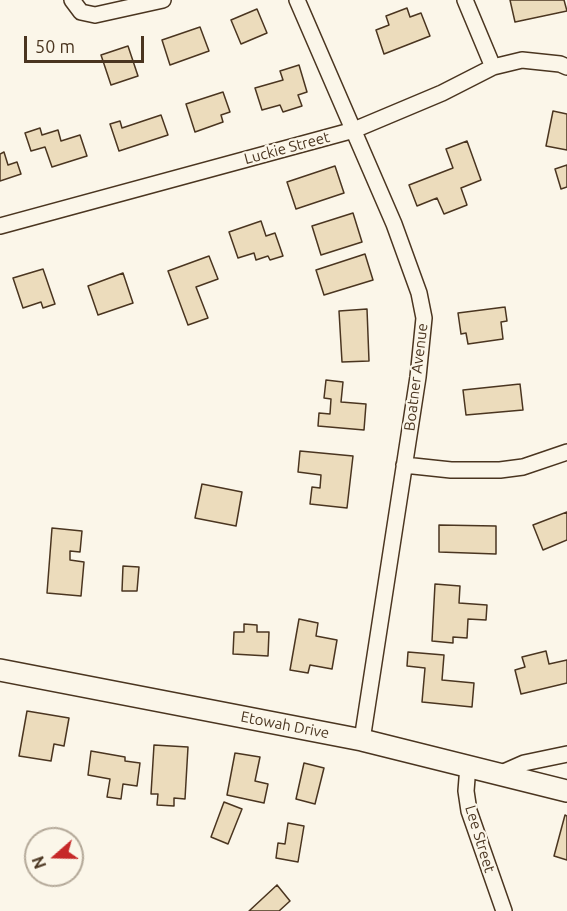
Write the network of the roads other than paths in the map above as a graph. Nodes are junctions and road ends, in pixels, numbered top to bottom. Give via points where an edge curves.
1 (72, 0) edge
2 (163, 0) edge
3 (297, 0) edge
4 (465, 0) edge
5 (493, 67) junction
6 (567, 67) edge
7 (354, 130) junction
8 (0, 226) edge
9 (567, 452) edge
10 (404, 465) junction
11 (0, 670) edge
12 (362, 740) junction
13 (567, 754) edge
14 (468, 766) junction
15 (499, 774) junction
16 (567, 791) edge
17 (504, 911) edge

1 - 2 street via 81,12 95,15
3 - 7 street, Boatner Avenue
4 - 5 street
5 - 6 street, Luckie Street via 522,60
5 - 7 street, Luckie Street
7 - 8 street, Luckie Street
7 - 10 street, Boatner Avenue via 422,304 424,332
9 - 10 street via 523,467 500,470
10 - 12 street, Boatner Avenue
11 - 12 street, Etowah Drive
12 - 14 street, Etowah Drive
13 - 15 street via 524,763
14 - 15 street, Etowah Drive
14 - 17 street, Lee Street via 469,811
15 - 16 street, Etowah Drive

